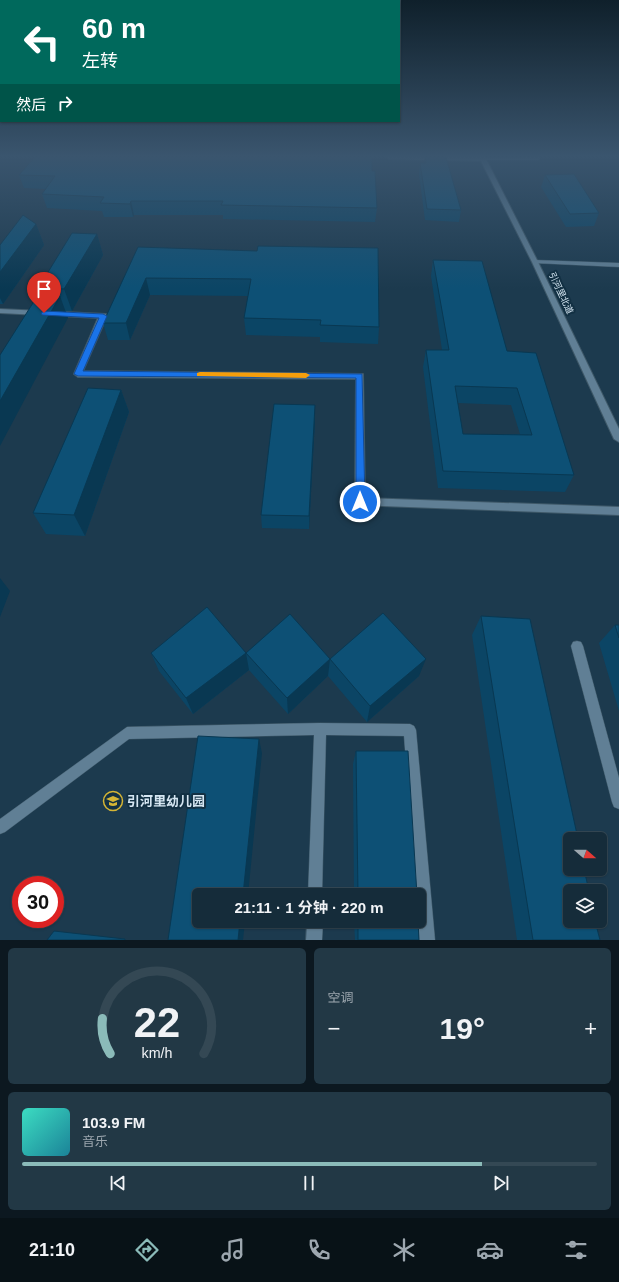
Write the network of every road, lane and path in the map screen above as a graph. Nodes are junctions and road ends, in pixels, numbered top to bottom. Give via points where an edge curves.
1 (504, 201) edge
2 (535, 262) junction
3 (619, 265) edge
4 (0, 311) edge
5 (619, 440) edge
6 (619, 511) edge
7 (577, 646) dead end
8 (320, 729) junction
9 (619, 802) edge
10 (0, 827) edge
11 (315, 888) edge
12 (315, 928) edge
13 (314, 940) edge
14 (427, 940) edge

1 - 2 street, 引河里北道
2 - 3 lane
2 - 5 street, 引河里北道
4 - 6 street via 103,316 78,374 360,376 360,502
7 - 9 lane
8 - 10 lane via 127,733
8 - 11 lane
8 - 14 lane via 410,730
12 - 13 lane

